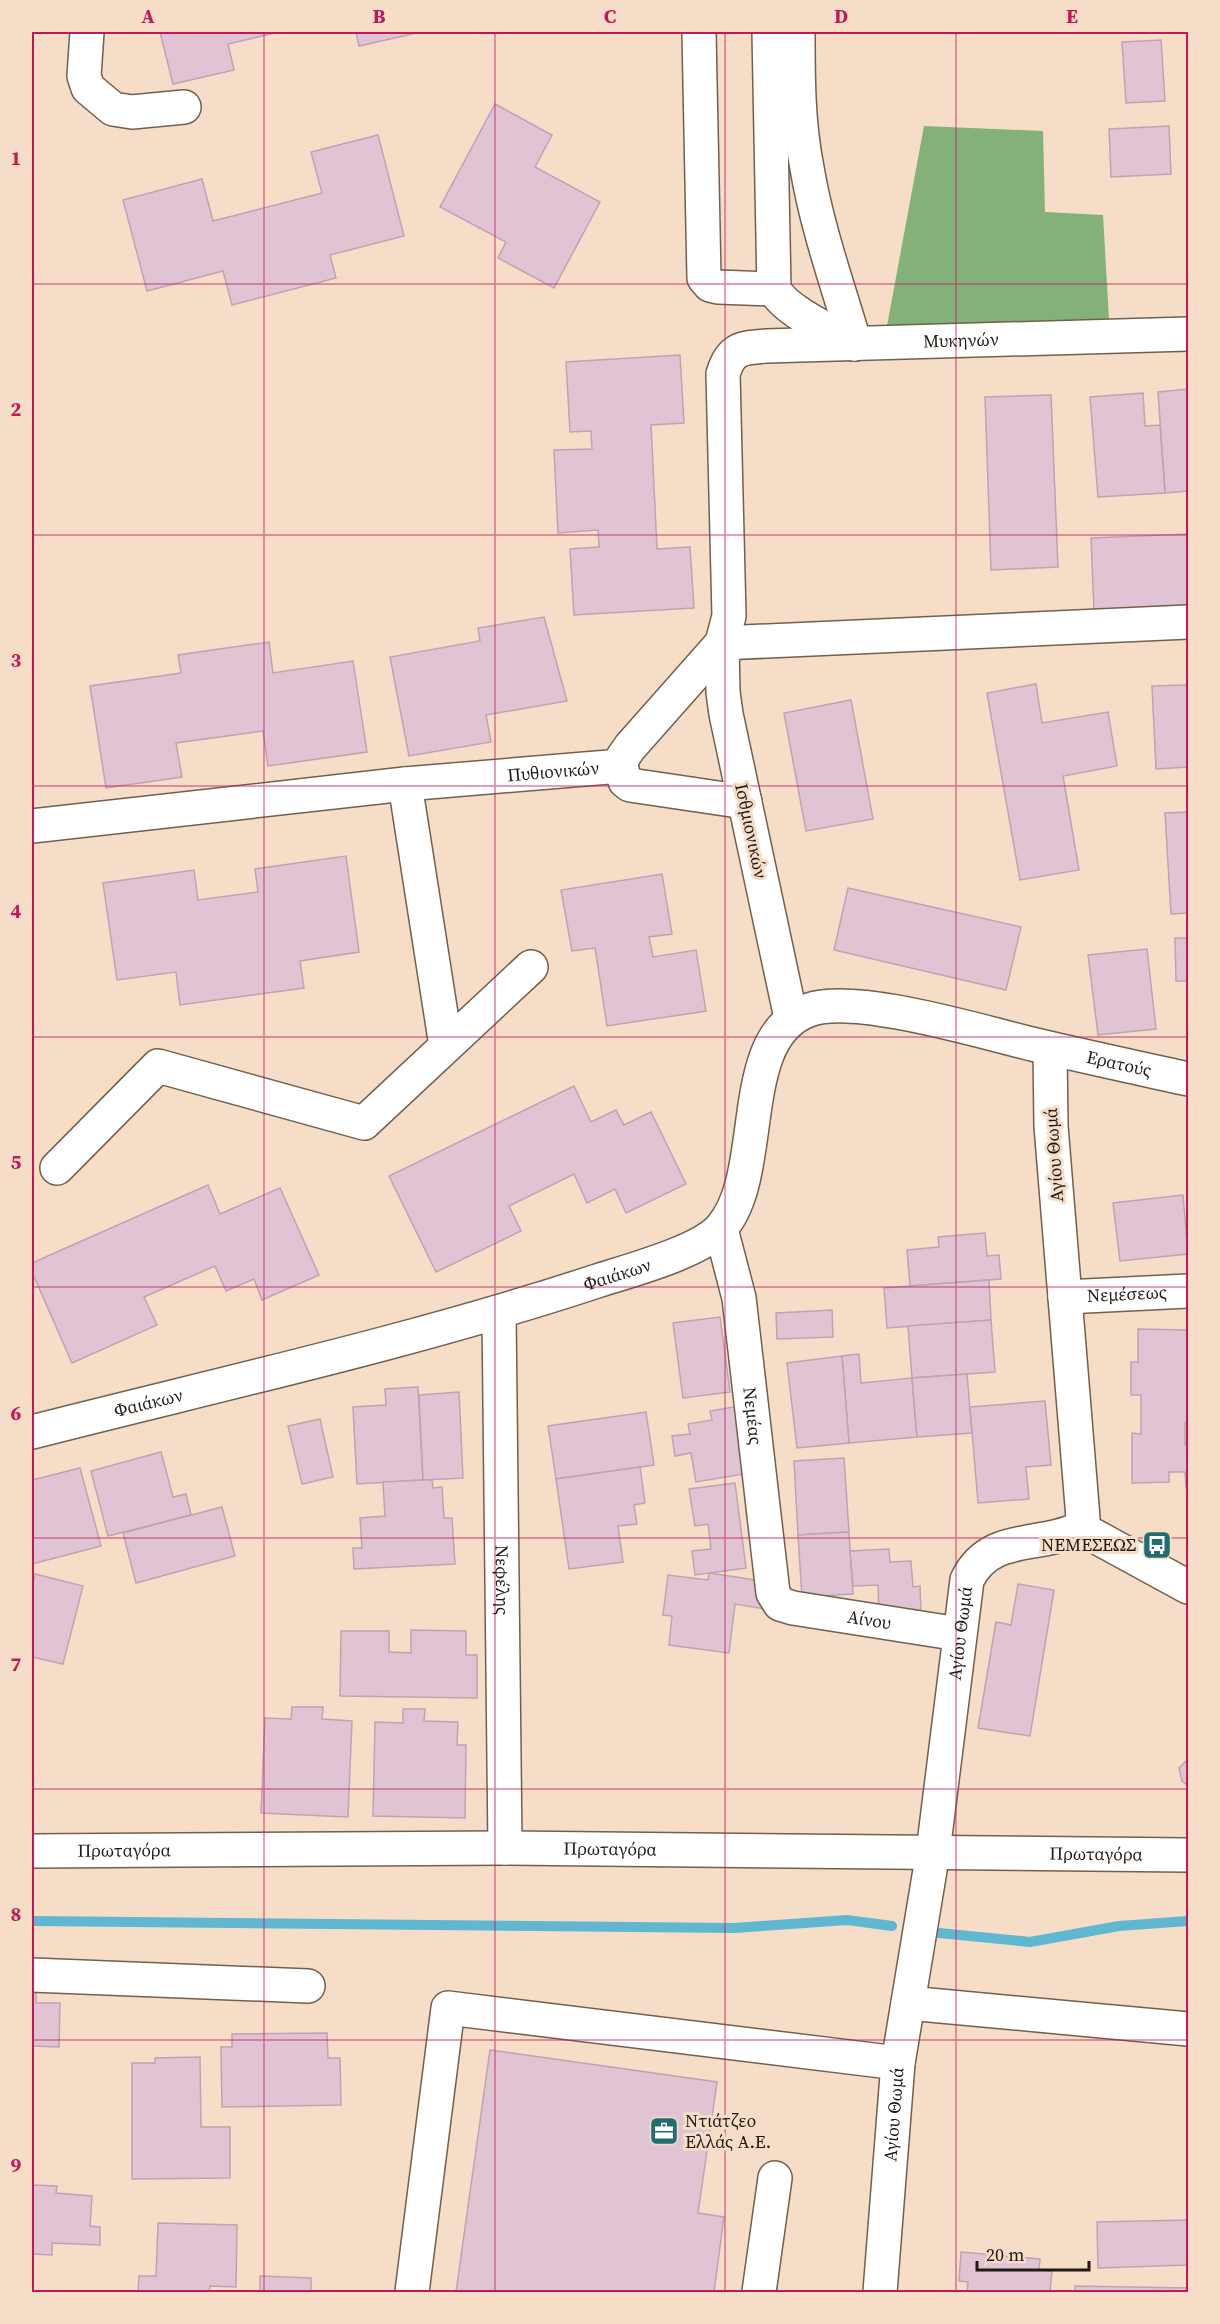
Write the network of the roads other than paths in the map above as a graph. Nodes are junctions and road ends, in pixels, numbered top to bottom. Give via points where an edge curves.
1 (87, 32) edge
2 (699, 32) edge
3 (769, 32) edge
4 (798, 32) edge
5 (184, 107) dead end
6 (774, 289) junction
7 (1188, 334) edge
8 (855, 344) junction
9 (733, 353) joint
10 (1188, 622) edge
11 (722, 643) junction
12 (621, 766) junction
13 (405, 784) junction
14 (745, 802) junction
15 (32, 826) edge
16 (531, 967) dead end
17 (791, 1018) junction
18 (446, 1046) junction
19 (1050, 1049) junction
20 (1188, 1079) edge
21 (57, 1168) dead end
22 (721, 1229) junction
23 (1188, 1292) edge
24 (1065, 1296) junction
25 (499, 1313) junction
26 (32, 1432) edge
27 (1080, 1528) junction
28 (1188, 1587) edge
29 (780, 1604) joint
30 (959, 1634) junction
31 (505, 1848) junction
32 (32, 1851) edge
33 (933, 1852) junction
34 (1188, 1855) edge
35 (32, 1975) edge
36 (308, 1986) dead end
37 (908, 2003) junction
38 (1188, 2029) edge
39 (898, 2063) junction
40 (775, 2178) dead end
41 (412, 2292) edge
42 (759, 2292) edge
43 (880, 2292) edge

1 - 5 street via 84,76 88,88 113,109 132,112
2 - 6 street via 704,278 718,287
3 - 6 street
4 - 8 street via 798,106 807,169
6 - 8 street via 791,307
7 - 8 street, Μυκηνών
8 - 9 street, Μυκηνών via 758,346
9 - 11 street, Πυθιονικών via 723,374 729,616
10 - 11 street
11 - 12 street, Πυθιονικών via 630,747
11 - 14 street, Ισθμιονικών via 726,714
12 - 13 street, Πυθιονικών
12 - 14 street via 630,785
13 - 15 street, Πυθιονικών
13 - 18 street
14 - 17 street, Ισθμιονικών
16 - 18 street
17 - 19 street via 812,1008 856,1006
17 - 22 street, Φαιάκων via 771,1047 759,1084 745,1174
18 - 21 street via 364,1123 158,1066
19 - 20 street, Ερατούς
19 - 24 street, Αγίου Θωμά
22 - 25 street, Φαιάκων via 669,1258
22 - 29 street, Νεμέας via 739,1298 773,1593
23 - 24 street, Νεμέσεως
24 - 27 street, Αγίου Θωμά via 1083,1506
25 - 26 street, Φαιάκων
25 - 31 street, Νεφέλης
27 - 28 street
27 - 30 street, Αγίου Θωμά via 994,1550 982,1559 967,1580
29 - 30 street, Αίνου
30 - 33 street, Αγίου Θωμά
31 - 32 street, Πρωταγόρα
31 - 33 street, Πρωταγόρα
33 - 34 street, Πρωταγόρα
33 - 37 street, Αγίου Θωμά
35 - 36 street
37 - 38 street
37 - 39 street, Αγίου Θωμά
39 - 41 street via 448,2008
39 - 43 street, Αγίου Θωμά
40 - 42 street

